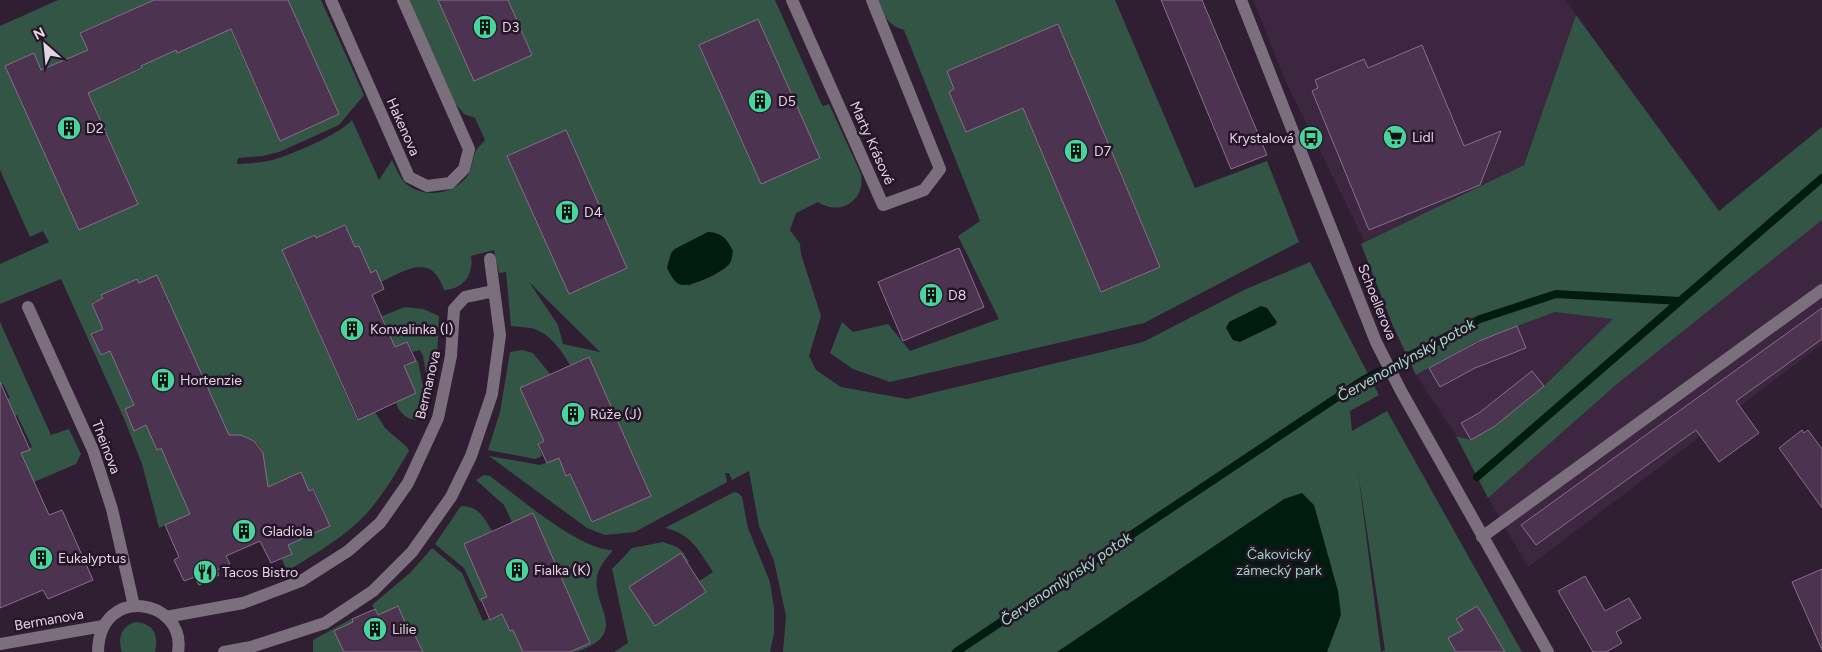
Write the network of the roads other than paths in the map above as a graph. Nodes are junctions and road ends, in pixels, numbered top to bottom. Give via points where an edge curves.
1 (331, 0) edge
2 (403, 0) edge
3 (792, 0) edge
4 (872, 0) edge
5 (1241, 0) edge
6 (490, 259) dead end
7 (1822, 290) edge
8 (494, 291) junction
9 (28, 307) dead end
10 (1482, 537) junction
11 (134, 606) junction
12 (166, 617) junction
13 (103, 626) junction
14 (0, 644) edge
15 (98, 652) edge
16 (178, 652) edge
17 (224, 652) edge
18 (1548, 652) edge

1 - 2 street, Hakenova via 408,177 427,186 450,183 464,169 469,149
3 - 4 street, Marty Krásové via 883,205 924,190 940,169
5 - 10 street, Schoellerova via 1376,342
6 - 8 street
7 - 10 street
8 - 12 street, Bermanova via 464,297 454,309 451,356 438,418 408,483 380,523 348,551 301,581 243,603
8 - 17 street via 500,336 492,394 471,456 451,498 412,552 373,591 325,623 251,647
9 - 11 street, Theinova via 93,450 112,510
10 - 18 street, Schoellerova
11 - 12 street via 151,608
11 - 13 street via 111,616
12 - 16 street via 178,637
13 - 14 street, Bermanova
13 - 15 street

